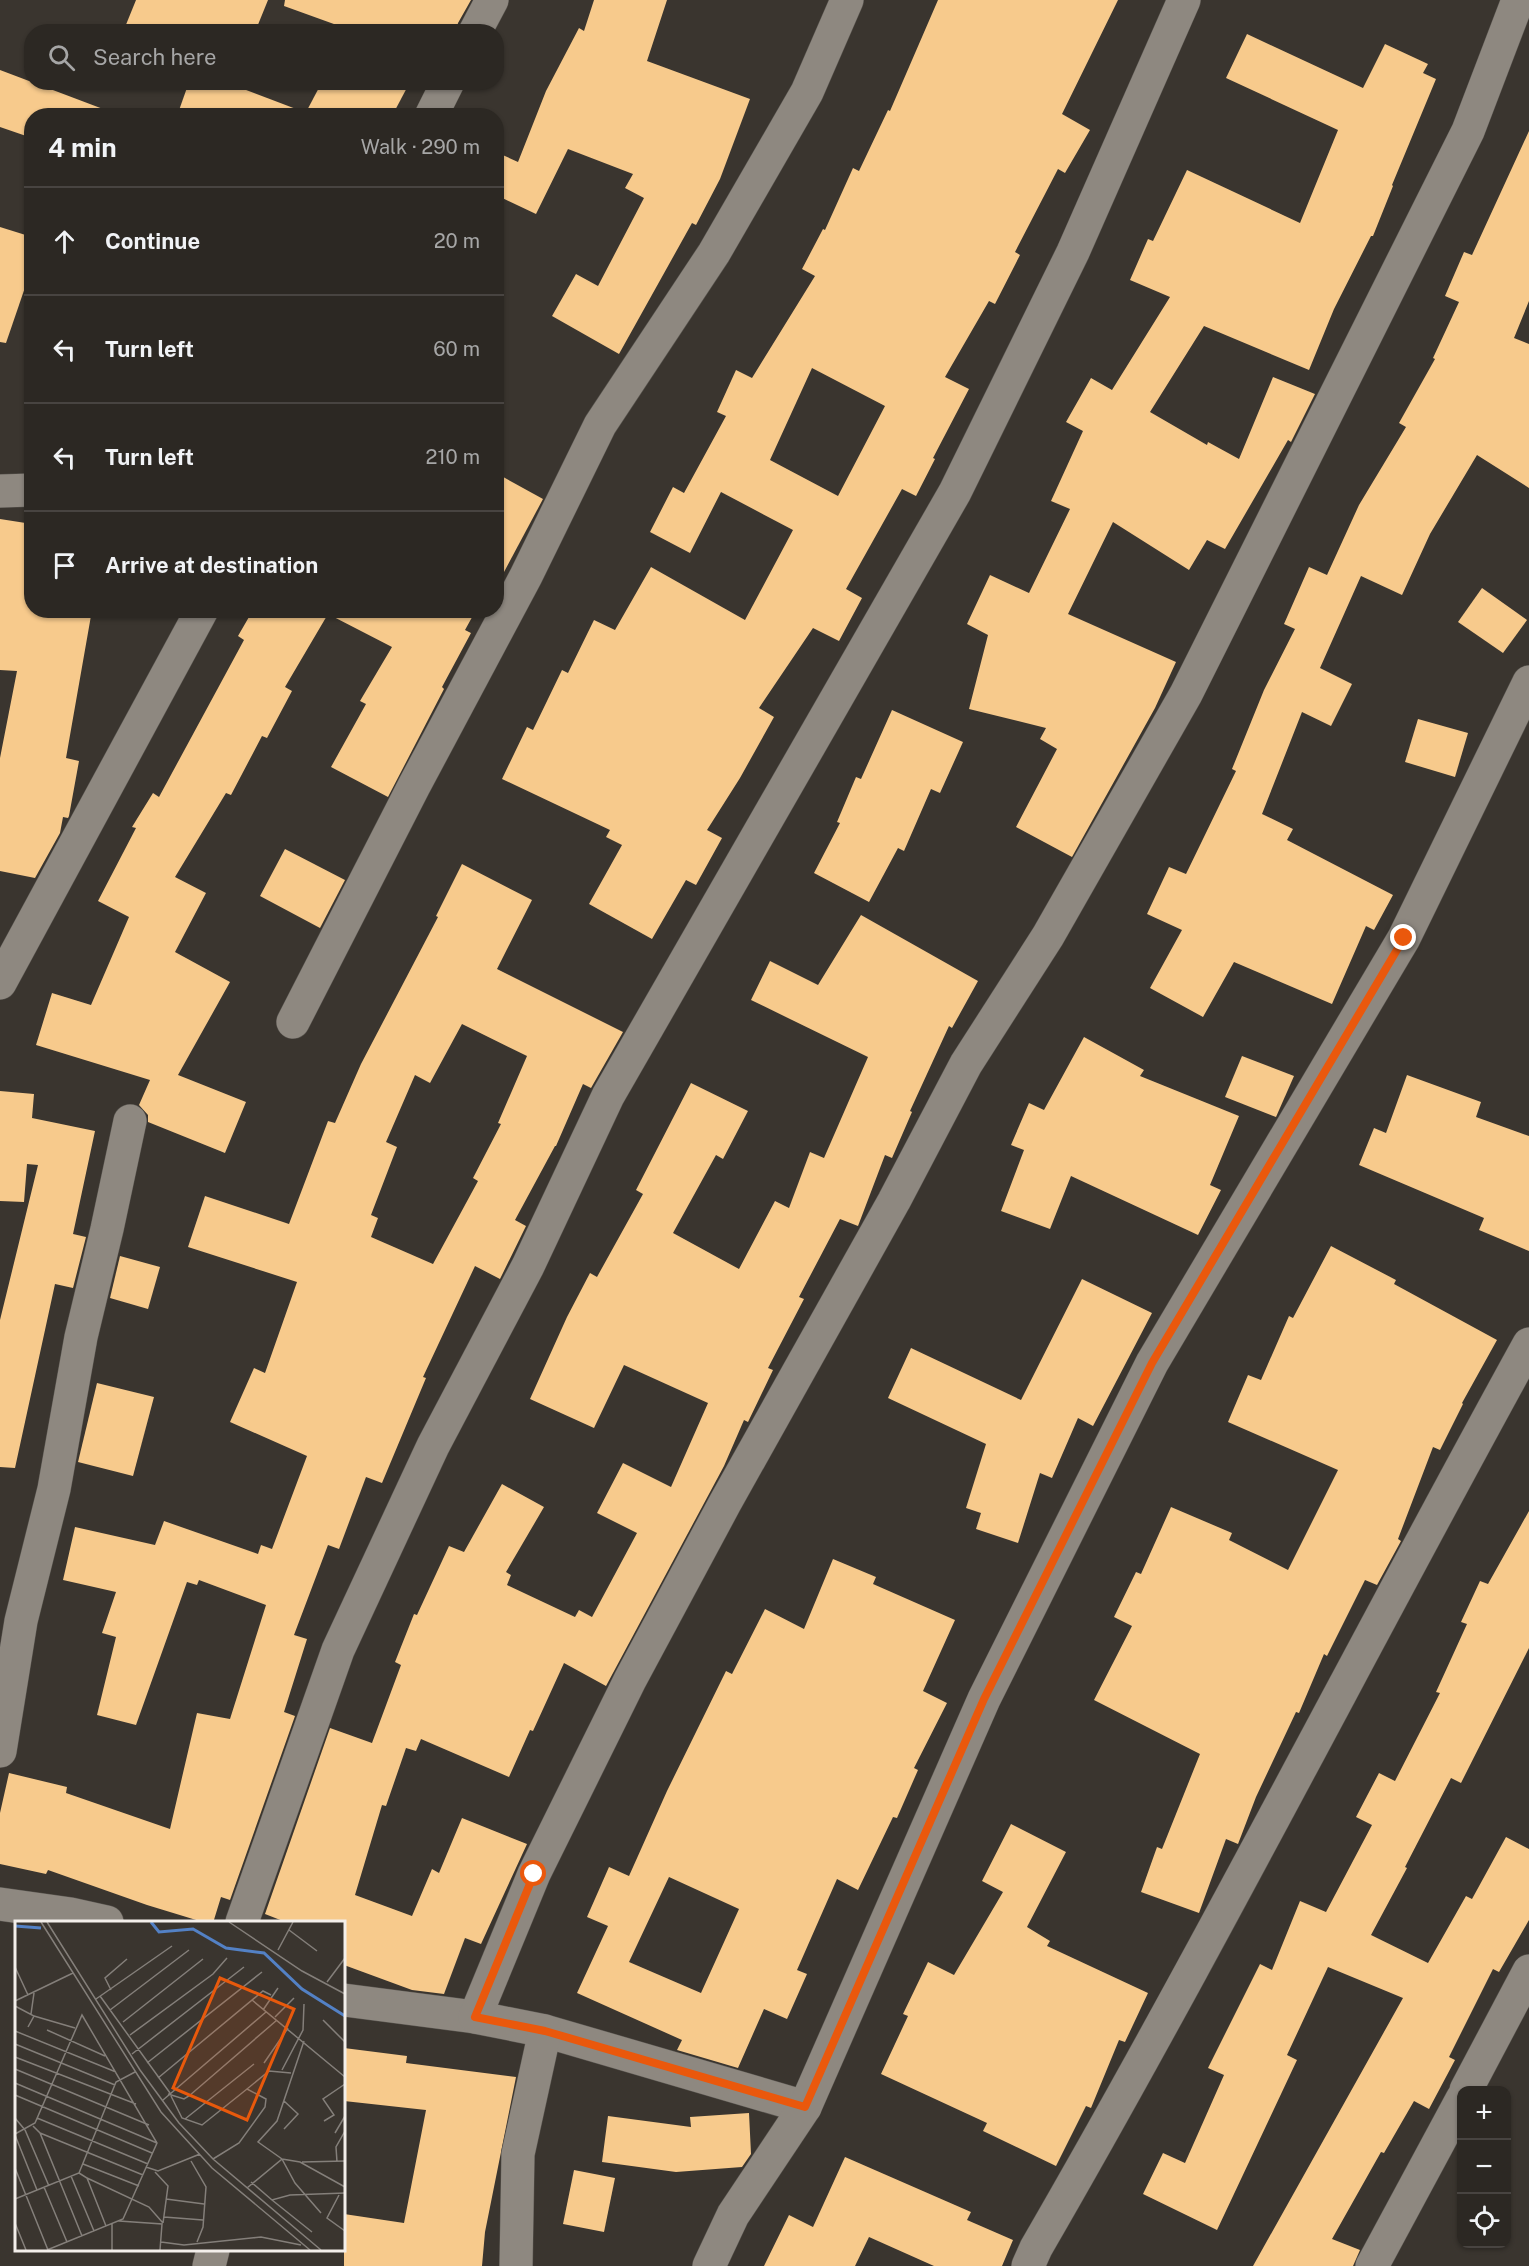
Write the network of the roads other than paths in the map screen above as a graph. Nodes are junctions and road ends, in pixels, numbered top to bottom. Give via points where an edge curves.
1 (492, 0) edge
2 (848, 0) edge
3 (1184, 0) edge
4 (1518, 0) edge
5 (479, 24) edge
6 (444, 90) edge
7 (435, 108) edge
8 (24, 490) edge
9 (0, 491) edge
10 (504, 617) edge
11 (198, 618) edge
12 (504, 618) edge
13 (1529, 682) edge
14 (0, 983) edge
15 (293, 1022) dead end
16 (130, 1121) dead end
17 (1529, 1344) edge
18 (0, 1751) edge
19 (0, 1904) edge
20 (99, 1921) edge
21 (243, 1921) edge
22 (1529, 1971) edge
23 (345, 2000) edge
24 (475, 2017) junction
25 (545, 2031) junction
26 (1469, 2086) edge
27 (1457, 2106) edge
28 (805, 2107) junction
29 (213, 2251) edge
30 (209, 2266) edge
31 (516, 2266) edge
32 (709, 2266) edge
33 (1028, 2266) edge
34 (1372, 2266) edge

1 - 5 street
2 - 10 street via 807,92 714,253 600,425
3 - 21 street via 1073,252 954,492 608,1096 528,1266 433,1446 338,1650
4 - 24 street via 1468,131 1186,694 1048,936 966,1064 725,1503 636,1669 534,1874
6 - 7 street
8 - 9 street
11 - 14 street
12 - 15 street
13 - 28 street via 1404,938 1152,1363 984,1699
16 - 18 street via 81,1337 54,1489 21,1620
17 - 33 street
19 - 20 street
22 - 26 street
23 - 24 street
24 - 25 street
25 - 28 street
25 - 31 street via 518,2154
27 - 34 street
28 - 32 street via 733,2215
29 - 30 street

